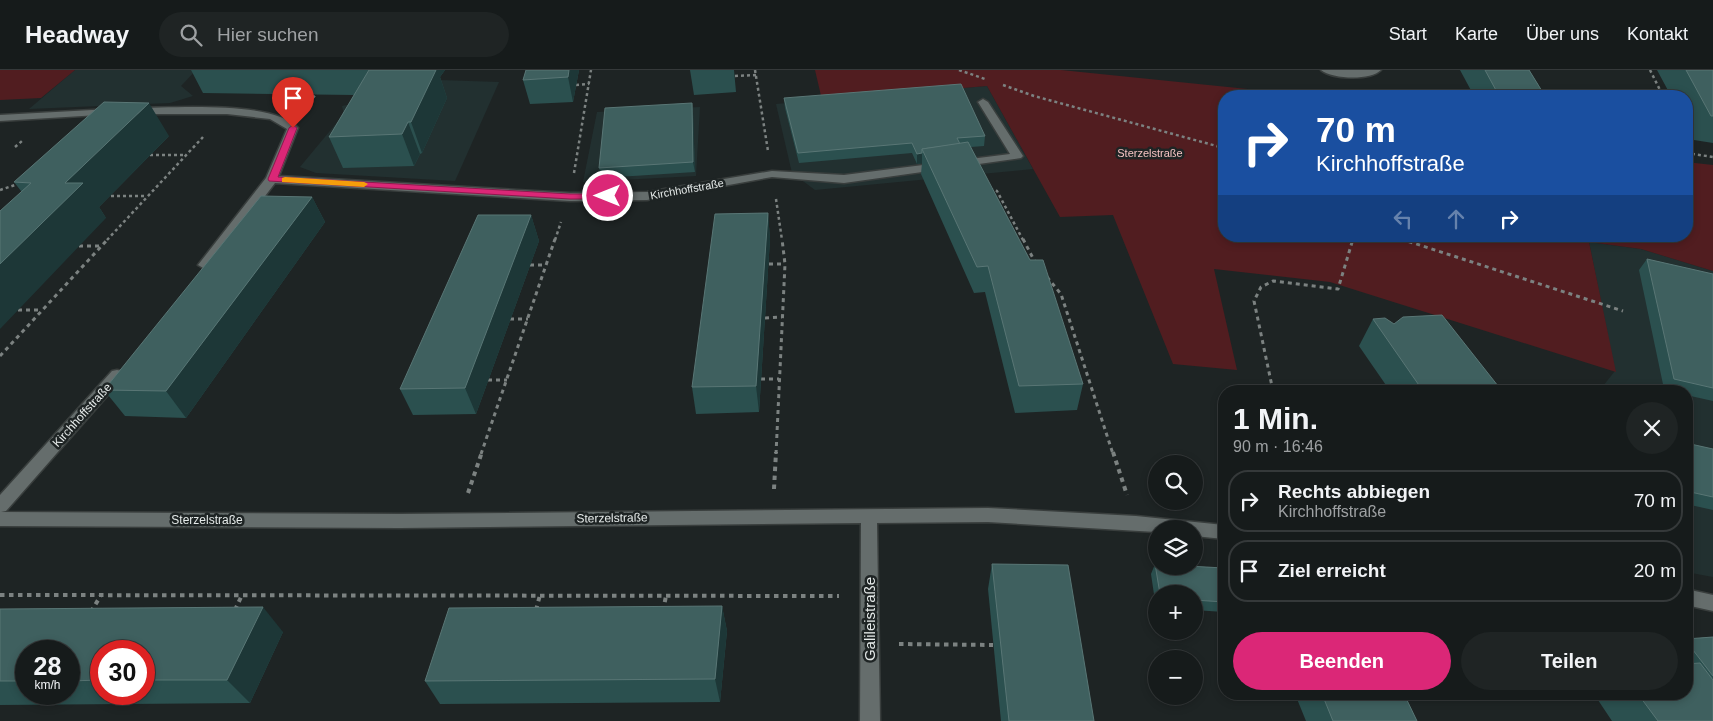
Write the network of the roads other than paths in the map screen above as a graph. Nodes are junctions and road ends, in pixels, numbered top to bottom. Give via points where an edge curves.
1 (1326, 70) edge
2 (1376, 70) edge
3 (983, 102) dead end
4 (0, 118) edge
5 (272, 179) junction
6 (194, 279) edge
7 (129, 361) edge
8 (0, 506) edge
9 (869, 516) junction
10 (0, 519) edge
11 (1218, 531) edge
12 (1693, 599) edge
13 (1713, 603) edge
14 (870, 721) edge

1 - 2 street via 1351,74
3 - 5 street, Kirchhoffstraße via 1017,156 844,179 772,174 647,196 570,197
4 - 5 street via 171,110 273,116 293,128
5 - 6 street
7 - 8 street, Kirchhoffstraße
9 - 10 street, Sterzelstraße via 458,520
9 - 11 street, Sterzelstraße via 988,515 1136,523
9 - 14 street, Galileistraße
12 - 13 street

